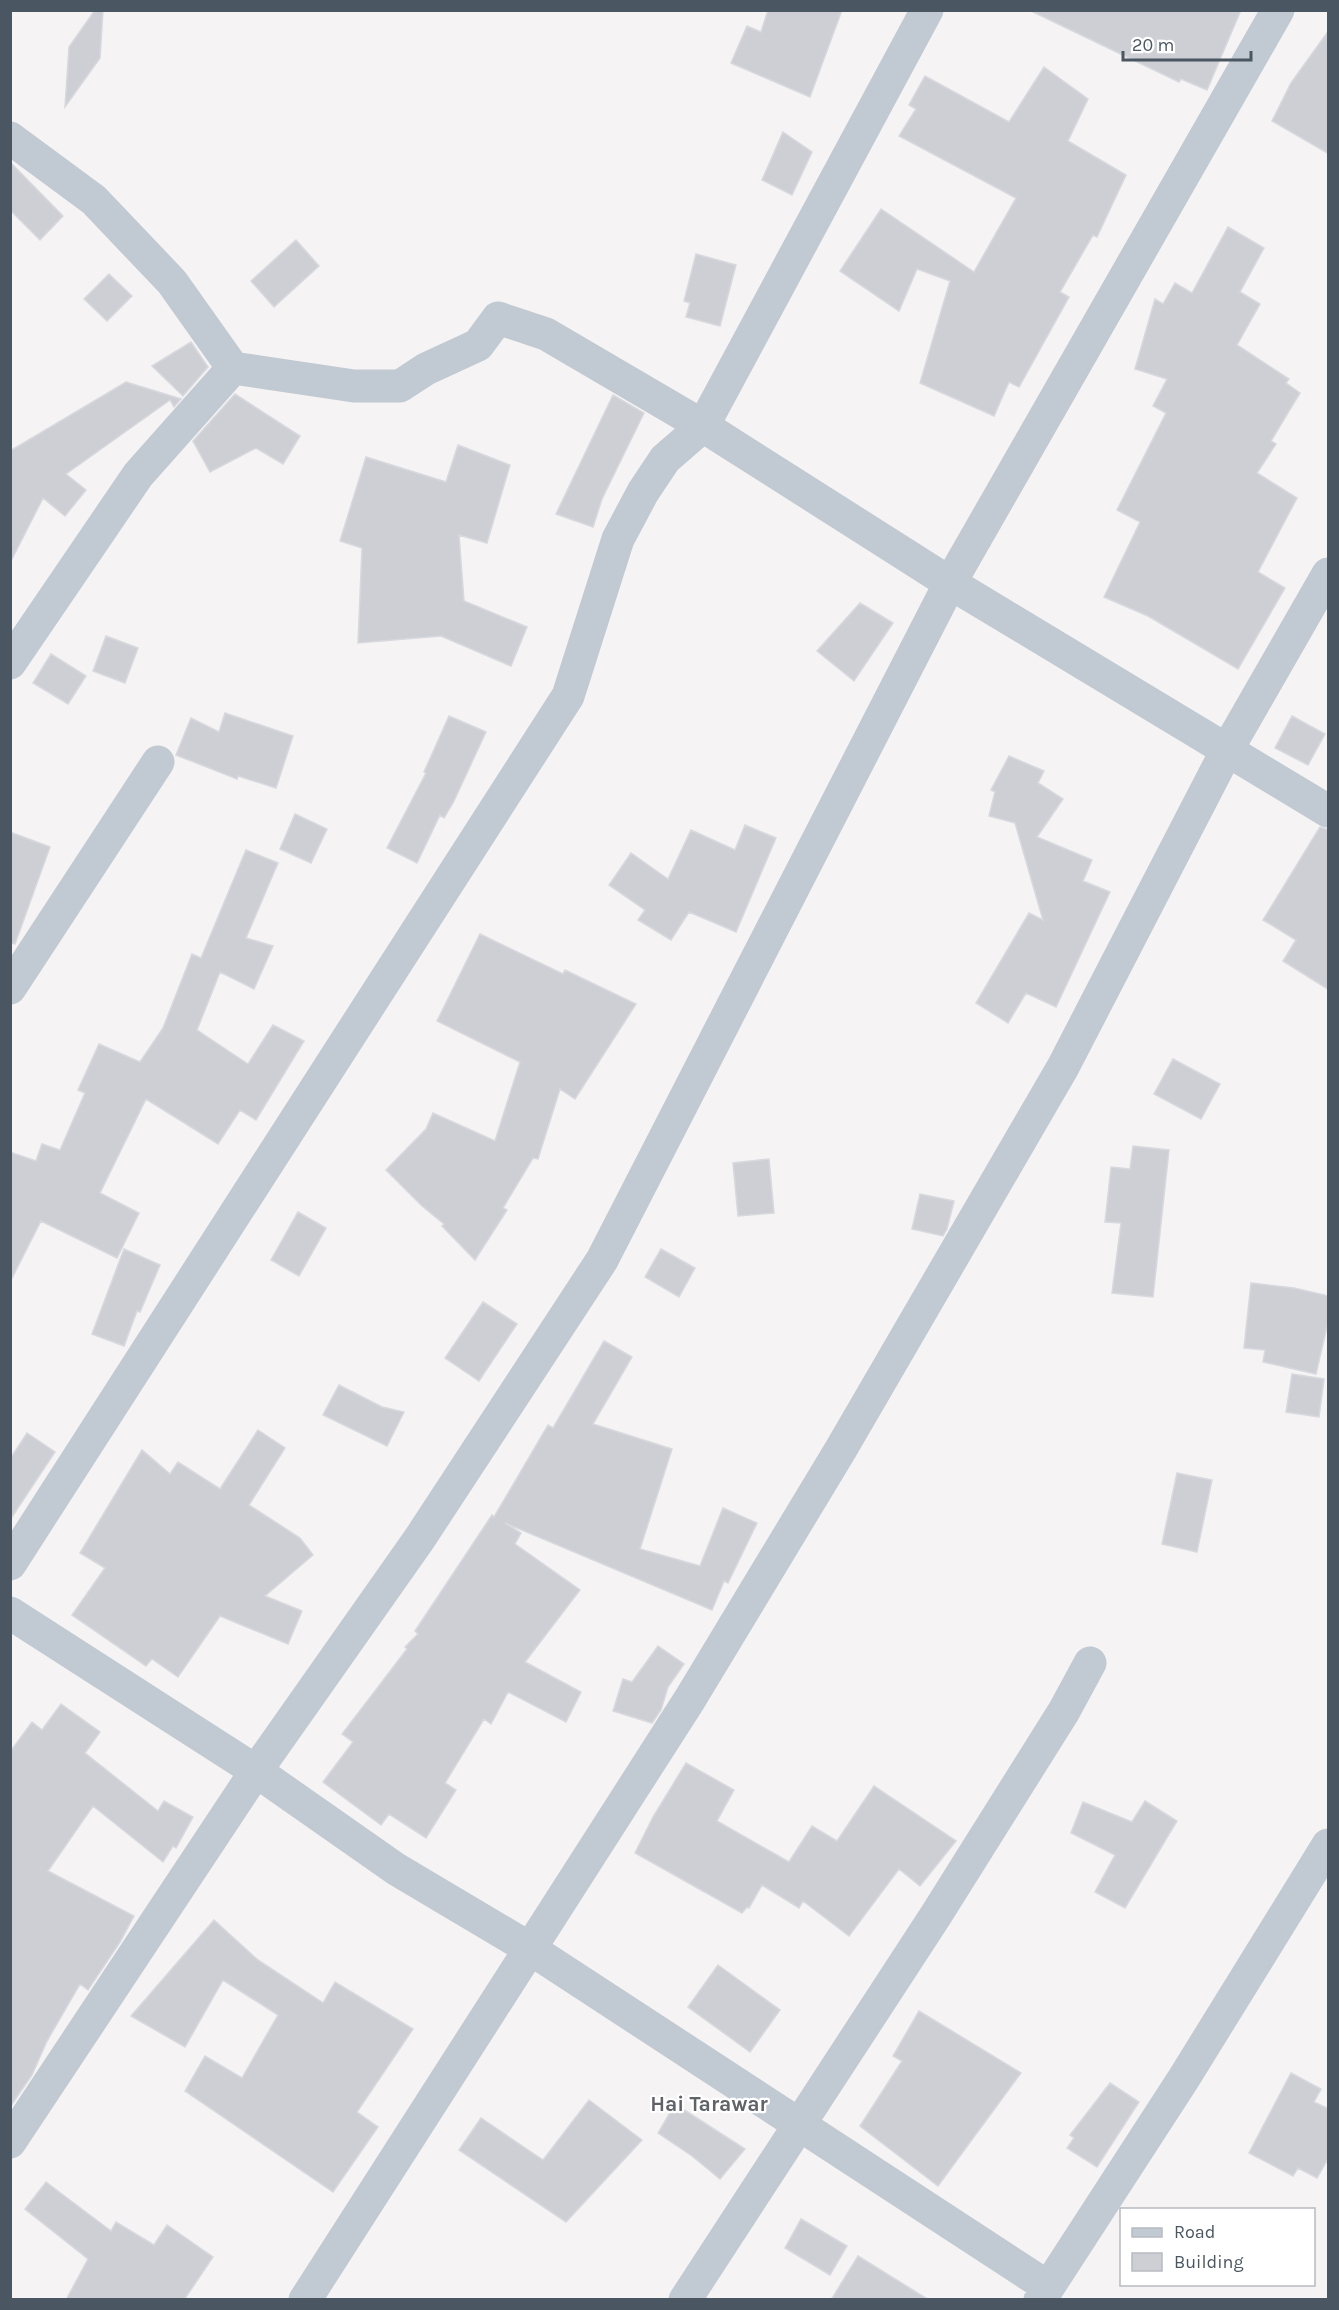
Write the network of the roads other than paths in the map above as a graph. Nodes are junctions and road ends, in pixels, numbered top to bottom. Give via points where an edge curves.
1 (927, 10) edge
2 (1278, 10) edge
3 (10, 138) edge
4 (232, 368) junction
5 (703, 426) junction
6 (1329, 574) edge
7 (950, 584) junction
8 (10, 663) edge
9 (1227, 750) junction
10 (158, 762) dead end
11 (1329, 811) edge
12 (10, 988) edge
13 (10, 1564) edge
14 (10, 1613) edge
15 (1090, 1663) dead end
16 (256, 1771) junction
17 (1329, 1845) edge
18 (529, 1948) junction
19 (800, 2124) junction
20 (10, 2142) edge
21 (1044, 2293) edge
22 (305, 2300) edge
23 (685, 2300) edge

1 - 5 street
2 - 7 street
3 - 4 street via 94,200 172,282
4 - 5 street via 354,386 400,386 478,345 498,318 546,334
4 - 8 street via 138,475
5 - 7 street
5 - 13 street via 666,459 618,539 568,696
6 - 9 street
7 - 9 street
7 - 16 street via 602,1260 420,1538
9 - 11 street
9 - 18 street via 1063,1067 853,1428 690,1699
10 - 12 street
14 - 16 street
15 - 19 street via 1013,1794
16 - 18 street via 396,1869
16 - 20 street
17 - 21 street
18 - 19 street
18 - 22 street
19 - 21 street
19 - 23 street

